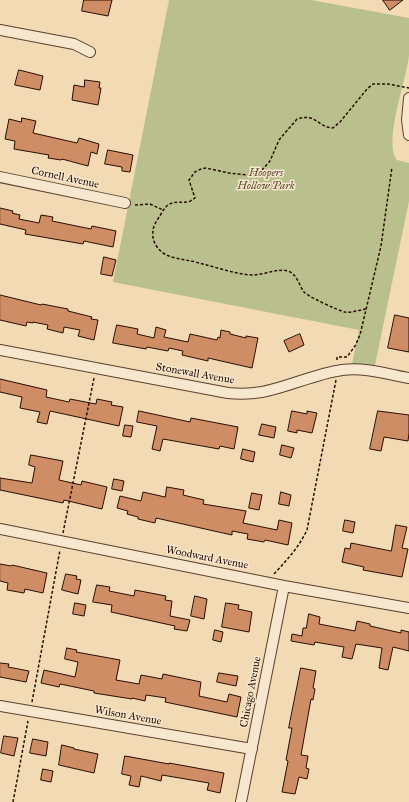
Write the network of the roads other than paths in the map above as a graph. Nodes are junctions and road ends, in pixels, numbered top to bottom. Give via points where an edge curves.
1 (0, 30) edge
2 (90, 52) dead end
3 (409, 98) edge
4 (409, 135) edge
5 (0, 177) edge
6 (126, 203) road end
7 (0, 350) edge
8 (409, 378) edge
9 (0, 529) edge
10 (284, 586) junction
11 (409, 608) edge
12 (0, 706) edge
13 (252, 749) junction
14 (241, 802) edge

1 - 2 street via 74,44
3 - 4 street
5 - 6 street, Cornell Avenue
7 - 8 street, Stonewall Avenue via 228,393 261,392 343,370 366,370
9 - 10 street, Woodward Avenue
10 - 11 street, Woodward Avenue
10 - 13 street, Chicago Avenue
12 - 13 street, Wilson Avenue
13 - 14 street, Chicago Avenue

